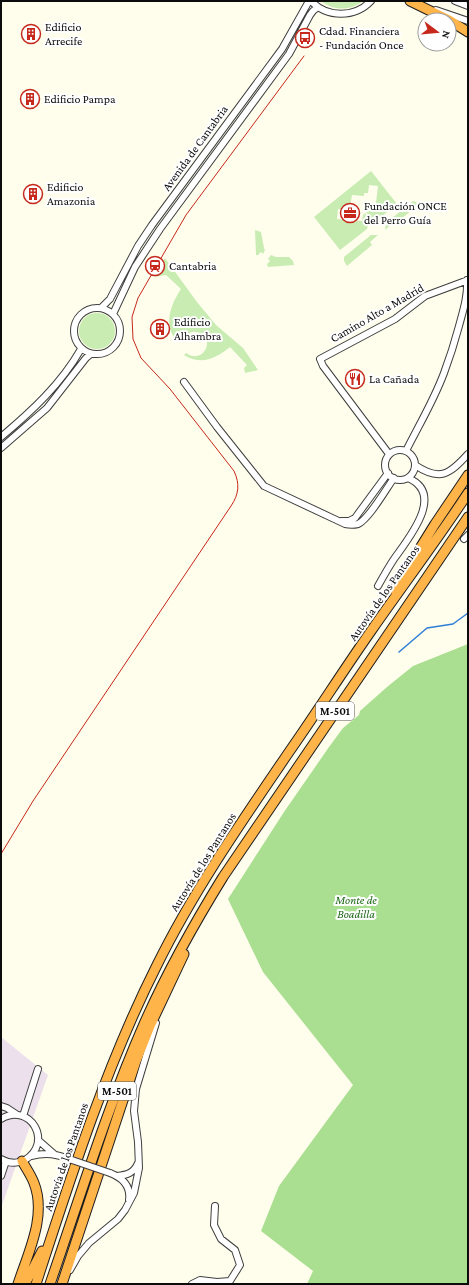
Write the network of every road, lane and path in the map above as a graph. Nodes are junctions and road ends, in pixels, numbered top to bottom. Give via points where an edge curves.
1 (310, 1) edge
2 (371, 1) edge
3 (410, 1) edge
4 (455, 1) edge
5 (468, 6) edge
6 (318, 7) junction
7 (468, 21) edge
8 (468, 32) edge
9 (468, 280) edge
10 (101, 308) junction
11 (113, 314) junction
12 (81, 349) junction
13 (91, 354) junction
14 (184, 382) dead end
15 (1, 437) edge
16 (1, 448) edge
17 (406, 450) junction
18 (389, 454) junction
19 (468, 454) edge
20 (415, 465) junction
21 (388, 474) junction
22 (468, 475) edge
23 (394, 478) junction
24 (408, 478) junction
25 (468, 493) edge
26 (468, 517) edge
27 (339, 521) junction
28 (378, 586) dead end
29 (371, 632) junction
30 (205, 907) junction
31 (176, 972) junction
32 (38, 1069) dead end
33 (1, 1106) edge
34 (16, 1114) junction
35 (23, 1116) junction
36 (1, 1119) edge
37 (38, 1140) junction
38 (54, 1154) junction
39 (31, 1156) junction
40 (2, 1159) edge
41 (139, 1160) junction
42 (22, 1161) junction
43 (1, 1176) edge
44 (117, 1176) junction
45 (129, 1202) junction
46 (215, 1206) dead end
47 (56, 1223) junction
48 (18, 1284) edge
49 (25, 1284) edge
50 (36, 1284) edge
51 (50, 1284) edge
52 (62, 1284) edge
53 (192, 1284) edge

1 - 6 street
1 - 10 street, Avenida de Cantabria via 282,49 152,225 110,299
2 - 6 street via 363,8 348,14 330,13
3 - 7 street
3 - 8 highway
4 - 5 street
6 - 11 street, Avenida de Cantabria via 310,15 289,54 160,229 135,267
9 - 17 street via 463,310 444,373
9 - 18 street, Camino Alto a Madrid via 425,296 395,318 320,359
10 - 11 street
10 - 12 street via 87,310 78,317 74,328 75,339
11 - 13 street via 120,329 116,344 103,354
12 - 13 street
12 - 15 street via 59,381 40,402
13 - 16 street via 47,408
14 - 27 street via 264,486
17 - 18 street via 393,451
17 - 20 street via 414,458
18 - 21 street via 385,462
19 - 20 street via 454,469 444,474 425,472
20 - 24 street
21 - 23 street
21 - 27 street via 356,518
22 - 29 highway via 406,569 374,621
23 - 24 street
23 - 27 street via 366,518 352,525
24 - 28 street via 420,487 424,507 419,522
25 - 29 highway, Autovía de los Pantanos / M-501
26 - 30 highway, Autovía de los Pantanos / M-501
29 - 47 highway, Autovía de los Pantanos / M-501 via 209,871 157,964 117,1055
30 - 31 highway
30 - 51 highway, Autovía de los Pantanos / M-501 via 170,969 129,1059
31 - 41 street via 152,1034 136,1089 134,1111
31 - 52 highway via 136,1061
32 - 35 street
33 - 34 street
34 - 35 street
34 - 36 street via 6,1115
35 - 37 street via 36,1128
37 - 38 street
37 - 39 street
38 - 39 street
38 - 44 street, bridge
39 - 42 street
40 - 42 street via 14,1163
40 - 43 street
41 - 44 street via 131,1173
41 - 45 street via 134,1194
42 - 48 highway via 34,1183 38,1208 37,1223
44 - 45 street via 124,1180 128,1187
45 - 52 street via 118,1219 89,1243 78,1256
46 - 53 street via 214,1225 221,1239 235,1250 240,1265 230,1281 200,1280
47 - 49 highway
47 - 50 highway, Autovía de los Pantanos / M-501

